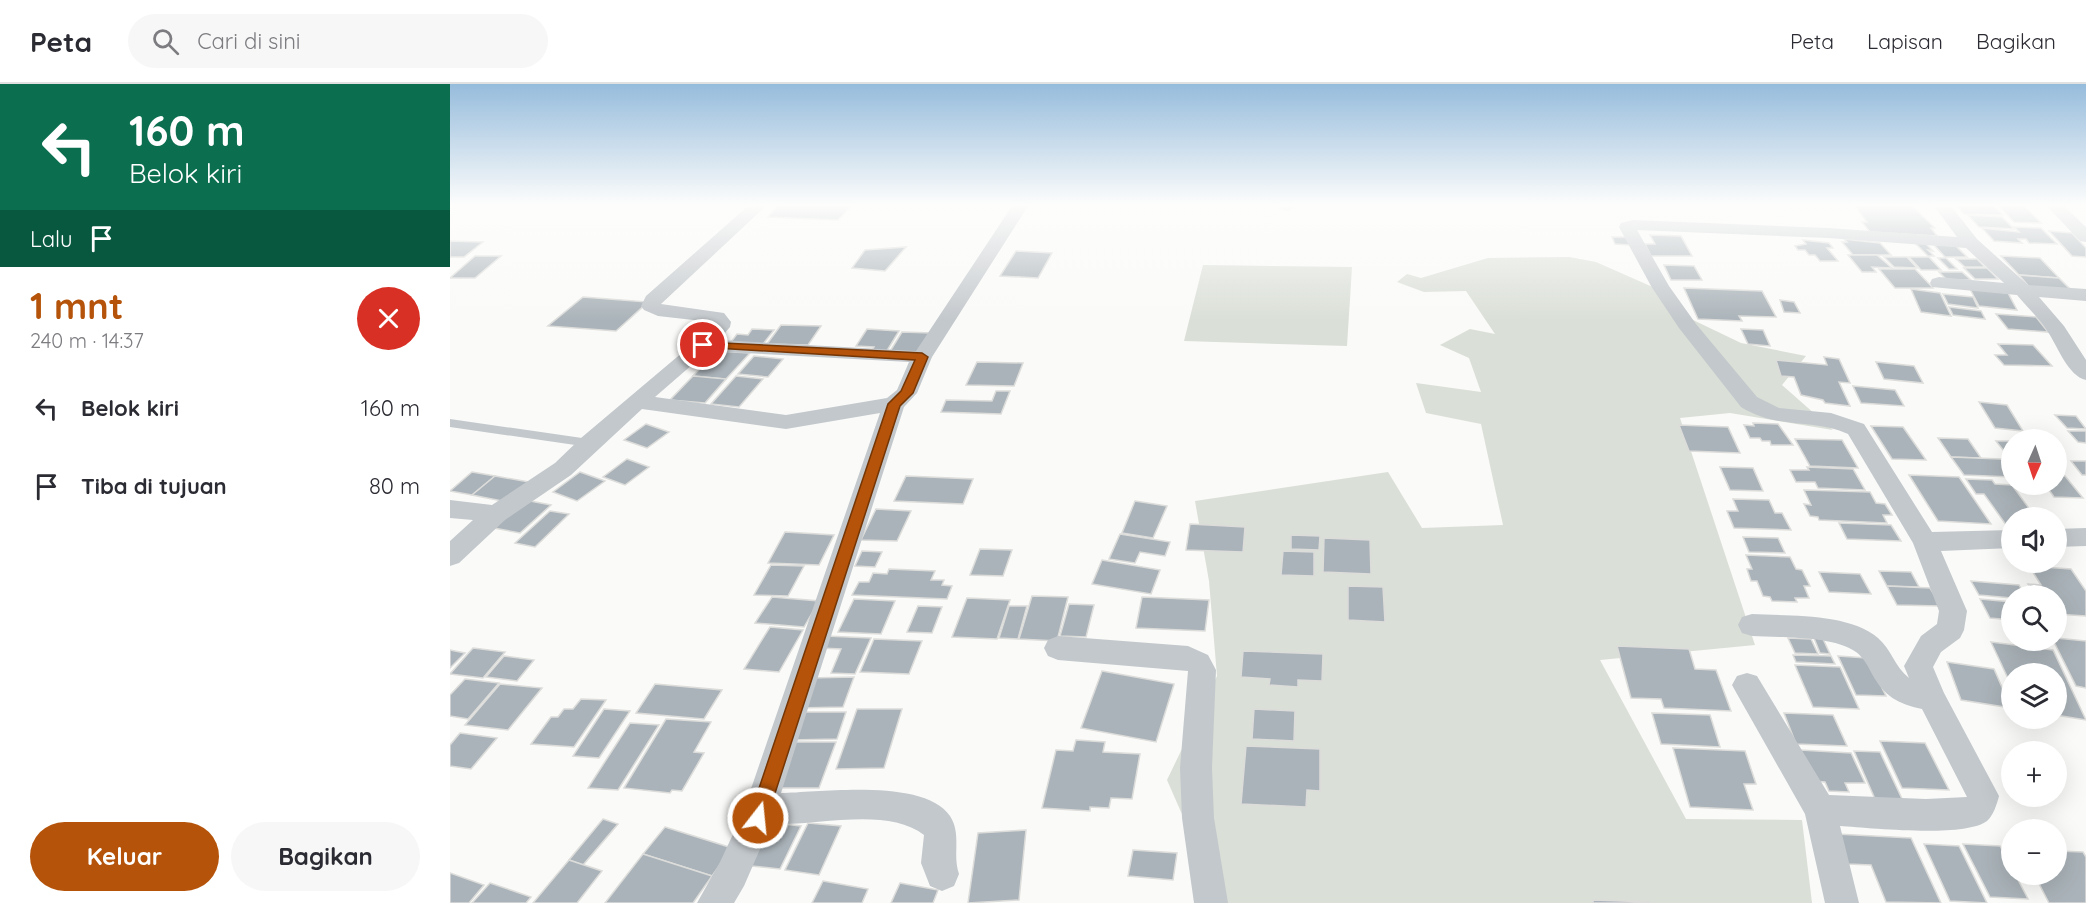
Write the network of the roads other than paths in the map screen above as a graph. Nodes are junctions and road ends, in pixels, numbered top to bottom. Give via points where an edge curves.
1 (715, 244) edge
2 (995, 244) edge
3 (1637, 244) edge
4 (1972, 244) edge
5 (1939, 283) dead end
6 (2024, 291) junction
7 (2086, 295) edge
8 (703, 345) junction
9 (922, 357) junction
10 (2086, 374) edge
11 (638, 402) junction
12 (894, 404) junction
13 (450, 423) edge
14 (589, 443) junction
15 (450, 509) edge
16 (496, 514) junction
17 (2067, 537) edge
18 (2086, 537) edge
19 (2001, 539) edge
20 (1925, 542) junction
21 (450, 556) edge
22 (1752, 625) dead end
23 (1058, 648) dead end
24 (1747, 685) dead end
25 (1932, 699) junction
26 (760, 808) junction
27 (1820, 810) junction
28 (942, 873) dead end
29 (714, 903) edge
30 (1211, 903) edge
31 (1842, 903) edge

1 - 8 street via 651,306 717,317 720,327
2 - 9 street
3 - 20 street via 1664,292 1749,402 1771,415 1839,423 1856,429
4 - 6 street
5 - 6 street
6 - 7 street
6 - 10 street via 2057,330
8 - 9 street
8 - 11 street
9 - 12 street via 906,393
11 - 12 street via 786,422
11 - 14 street
12 - 26 street
13 - 14 lane
14 - 16 street via 564,469
15 - 16 street
16 - 21 street
17 - 18 street
19 - 20 street
20 - 25 street via 1953,611 1950,630 1931,644 1918,666
22 - 25 street via 1846,633 1874,651 1895,685
23 - 30 street via 1188,658 1198,663 1202,670 1197,818
24 - 27 street
25 - 27 street via 1983,796 1981,805 1972,813 1942,814
26 - 28 street via 881,805 914,811 939,826 942,845 938,862
26 - 29 street via 732,874
27 - 31 street

